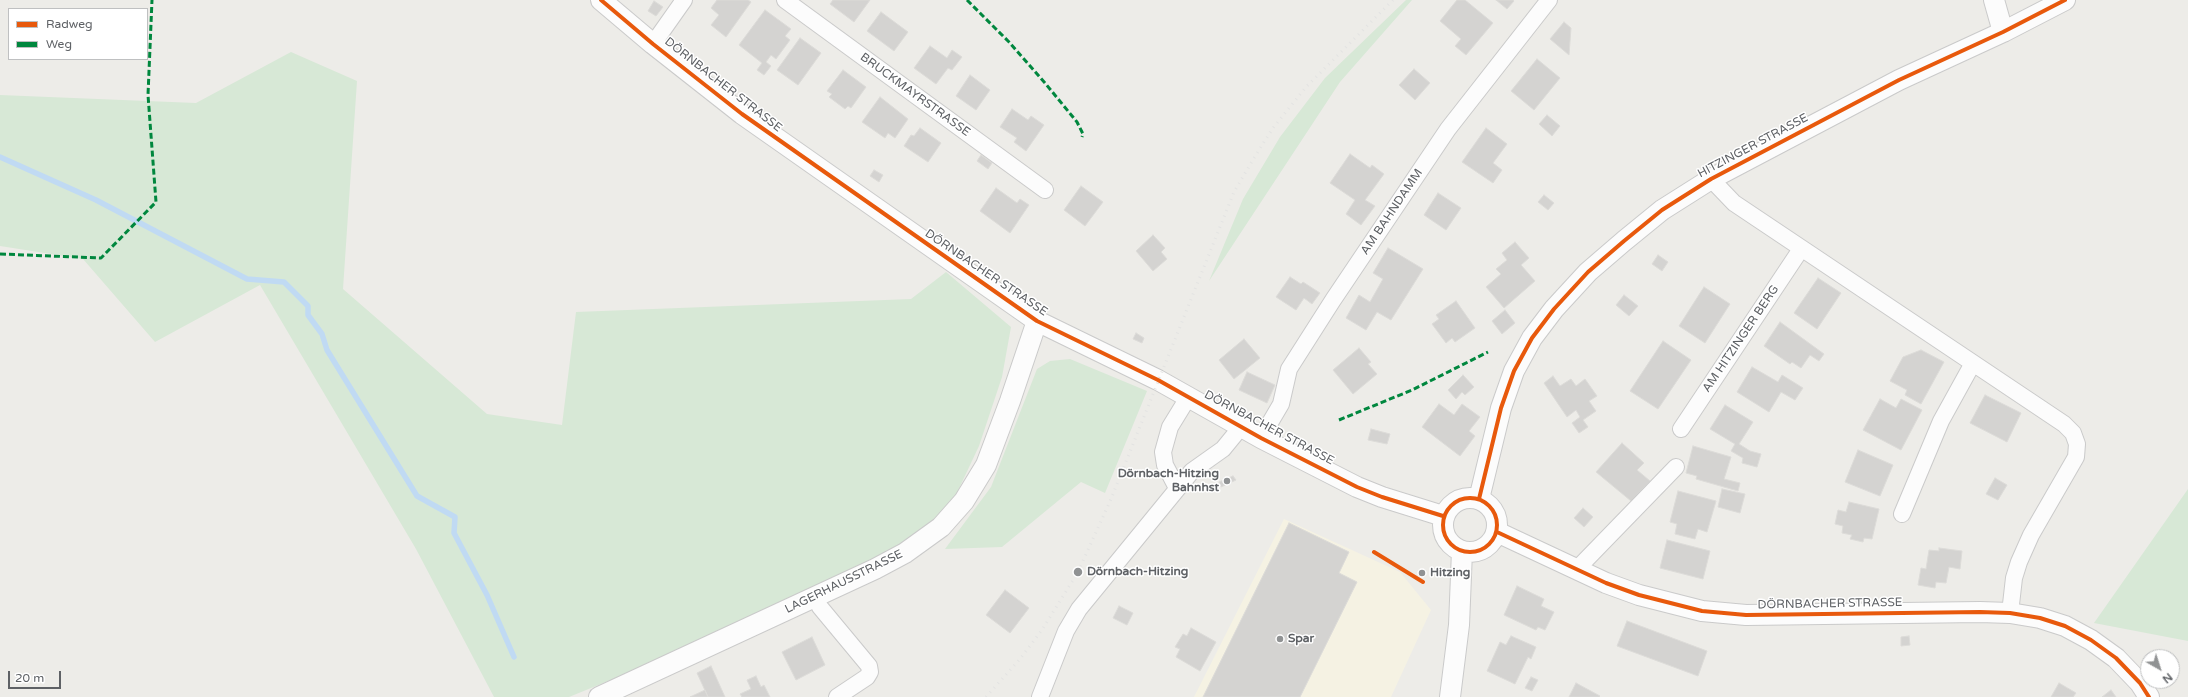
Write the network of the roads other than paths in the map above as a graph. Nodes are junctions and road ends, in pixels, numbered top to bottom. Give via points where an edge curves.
1 (601, 0) edge
2 (684, 0) edge
3 (785, 0) edge
4 (1549, 0) edge
5 (1994, 0) edge
6 (2065, 0) edge
7 (2003, 32) junction
8 (653, 44) junction
9 (1710, 179) junction
10 (1045, 190) dead end
11 (1802, 249) junction
12 (1037, 321) junction
13 (1973, 363) junction
14 (1189, 396) junction
15 (1241, 427) junction
16 (1681, 429) dead end
17 (1261, 438) junction
18 (1676, 467) dead end
19 (1177, 488) junction
20 (1480, 499) junction
21 (1902, 514) dead end
22 (1443, 516) junction
23 (1497, 532) junction
24 (1462, 551) junction
25 (1576, 570) junction
26 (815, 597) junction
27 (2010, 613) junction
28 (599, 697) edge
29 (837, 697) edge
30 (1040, 697) edge
31 (1450, 697) edge
32 (2149, 697) edge

1 - 8 street, DÖRNBACHER STRASSE
2 - 8 street
3 - 10 street, BRUCKMAYRSTRASSE
4 - 17 street, AM BAHNDAMM via 1448,129 1333,300 1289,369 1281,404
5 - 7 street
6 - 7 street, HITZINGER STRASSE
7 - 9 street, HITZINGER STRASSE via 1899,80
8 - 12 street, DÖRNBACHER STRASSE via 774,138
9 - 11 street via 1734,203
9 - 20 street, HITZINGER STRASSE via 1662,210 1594,267 1554,309 1532,338 1514,371 1501,408
11 - 13 street
11 - 16 street, AM HITZINGER BERG
12 - 14 street, DÖRNBACHER STRASSE
12 - 26 street, LAGERHAUSSTRASSE via 995,444 986,465 964,501 941,526 905,553
13 - 21 street via 1941,421
13 - 27 street via 2064,424 2073,433 2077,444 2076,457 2031,535 2019,562 2014,578
14 - 15 street, DÖRNBACHER STRASSE
14 - 19 street via 1170,427 1163,452 1164,465
15 - 17 street, DÖRNBACHER STRASSE
15 - 19 street via 1223,449 1198,466
17 - 22 street, DÖRNBACHER STRASSE via 1357,487
18 - 25 street
19 - 30 street via 1101,580 1071,622
20 - 22 street via 1467,497 1455,501
20 - 23 street via 1490,506 1496,516
22 - 24 street via 1444,535 1451,545
23 - 24 street via 1493,540 1479,551
23 - 25 street, DÖRNBACHER STRASSE
24 - 31 street via 1459,625
25 - 27 street, DÖRNBACHER STRASSE via 1638,595 1702,611 1746,615
26 - 28 street, LAGERHAUSSTRASSE
26 - 29 street via 820,607 870,666 867,677
27 - 32 street, DÖRNBACHER STRASSE via 2059,624 2091,640 2116,658 2140,683

